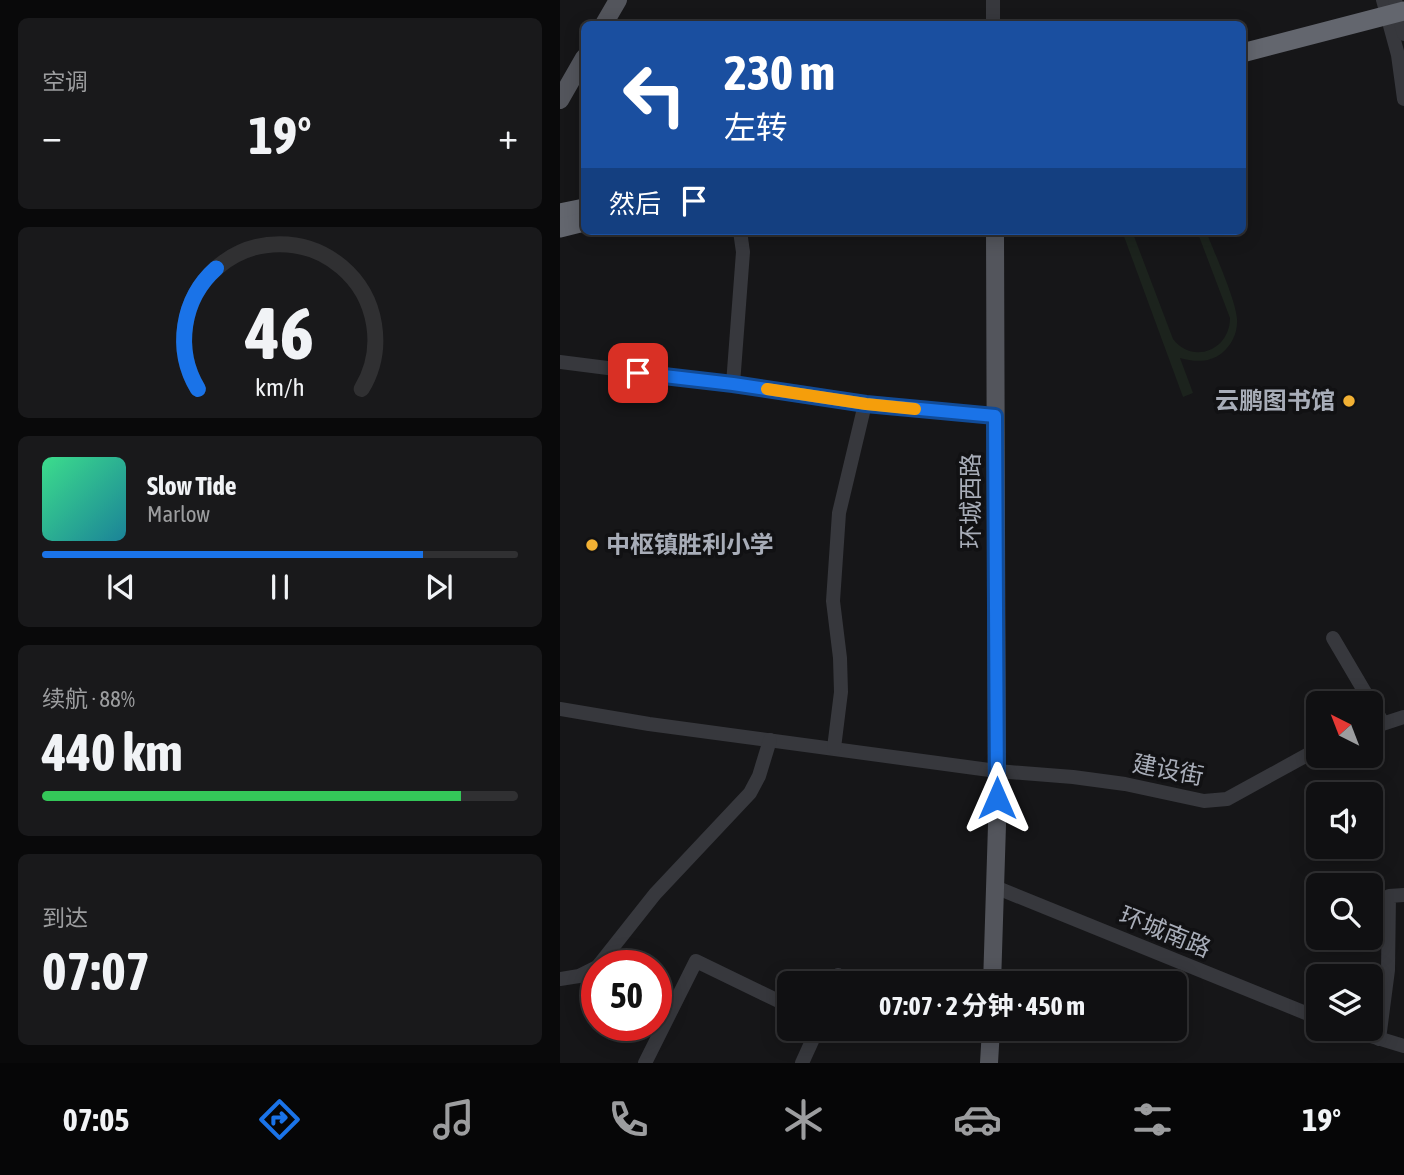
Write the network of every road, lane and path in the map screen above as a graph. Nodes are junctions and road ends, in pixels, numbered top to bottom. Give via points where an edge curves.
1 (618, 0) edge
2 (993, 0) edge
3 (1396, 16) edge
4 (606, 21) edge
5 (993, 21) edge
6 (1246, 52) edge
7 (581, 63) edge
8 (1246, 65) edge
9 (1404, 99) edge
10 (560, 100) edge
11 (581, 209) edge
12 (560, 213) edge
13 (581, 223) edge
14 (560, 228) edge
15 (741, 235) edge
16 (995, 235) edge
17 (560, 362) edge
18 (733, 384) junction
19 (866, 404) junction
20 (995, 416) junction
21 (1333, 638) dead end
22 (1360, 691) edge
23 (560, 709) edge
24 (1404, 717) edge
25 (1383, 724) edge
26 (770, 740) junction
27 (834, 748) junction
28 (1306, 756) edge
29 (997, 771) junction
30 (995, 887) junction
31 (1404, 895) edge
32 (610, 950) edge
33 (992, 971) edge
34 (581, 975) edge
35 (560, 979) edge
36 (777, 1000) edge
37 (1306, 1013) edge
38 (1383, 1013) edge
39 (1383, 1040) edge
40 (810, 1041) edge
41 (991, 1041) edge
42 (1404, 1046) edge
43 (645, 1063) edge
44 (802, 1063) edge
45 (989, 1063) edge

1 - 4 main road
2 - 5 street
3 - 6 highway
3 - 8 highway
3 - 9 street
7 - 10 main road
11 - 12 highway
13 - 14 highway
15 - 18 street
16 - 20 main road, 环城西路
17 - 18 street
18 - 19 street
19 - 20 street
19 - 27 street via 839,513 833,601 841,692
20 - 29 main road, 环城西路
21 - 22 street
23 - 26 street, 建设街
24 - 25 street
26 - 27 street, 建设街
26 - 32 street via 750,793 654,894
27 - 29 street, 建设街
28 - 29 street, 建设街 via 1215,802 1125,784
29 - 30 main road, 环城西路
30 - 33 main road, 环城西路
30 - 37 street, 环城南路
31 - 38 street via 1389,896
34 - 35 street
36 - 43 street via 696,961
39 - 42 street
40 - 44 street
41 - 45 main road

